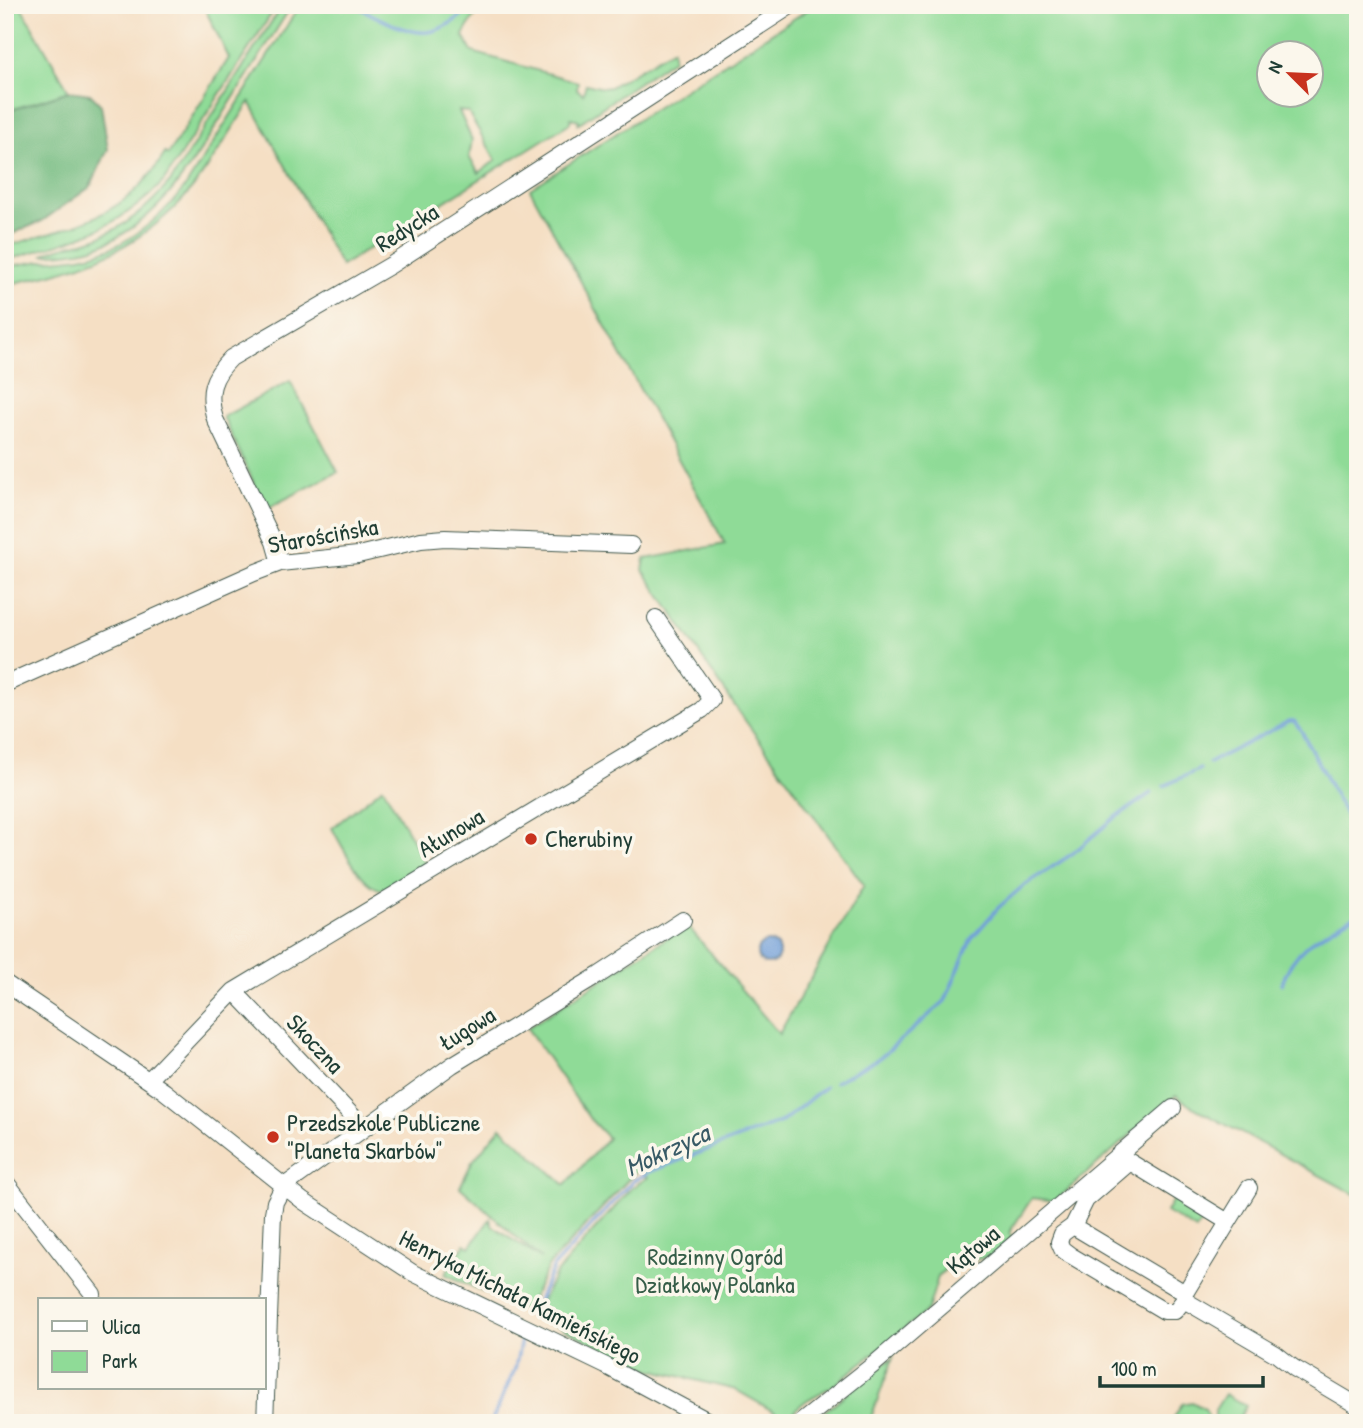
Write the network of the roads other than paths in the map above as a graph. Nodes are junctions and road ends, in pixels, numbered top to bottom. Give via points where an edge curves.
1 (792, 5) edge
2 (631, 545) dead end
3 (280, 563) junction
4 (656, 618) dead end
5 (5, 684) edge
6 (683, 919) dead end
7 (5, 983) edge
8 (234, 991) junction
9 (149, 1080) junction
10 (1172, 1108) dead end
11 (364, 1128) junction
12 (5, 1181) edge
13 (283, 1187) junction
14 (1249, 1188) dead end
15 (1228, 1222) junction
16 (1073, 1226) junction
17 (93, 1294) dead end
18 (1184, 1296) junction
19 (1358, 1406) edge
20 (265, 1423) edge
21 (712, 1423) edge
22 (800, 1423) edge

1 - 3 street, Redycka via 391,265 231,358 218,371 210,402 215,419
2 - 3 street, Starościńska via 445,538 358,555
3 - 5 street, Starościńska
4 - 8 street, Ałunowa via 712,700 702,710
6 - 11 street, Ługowa via 452,1065
7 - 9 street, Henryka Michała Kamieńskiego
8 - 9 street, Ałunowa
8 - 11 street, Skoczna
9 - 13 street, Henryka Michała Kamieńskiego
10 - 22 street, Kątowa
11 - 13 street, Ługowa
12 - 17 street
13 - 20 street via 273,1213
13 - 21 street, Henryka Michała Kamieńskiego via 413,1273 607,1366
14 - 15 street
15 - 16 street via 1130,1162 1086,1200
15 - 18 street
16 - 18 street
16 - 18 street via 1059,1242 1070,1255 1164,1311 1175,1311
18 - 19 street

